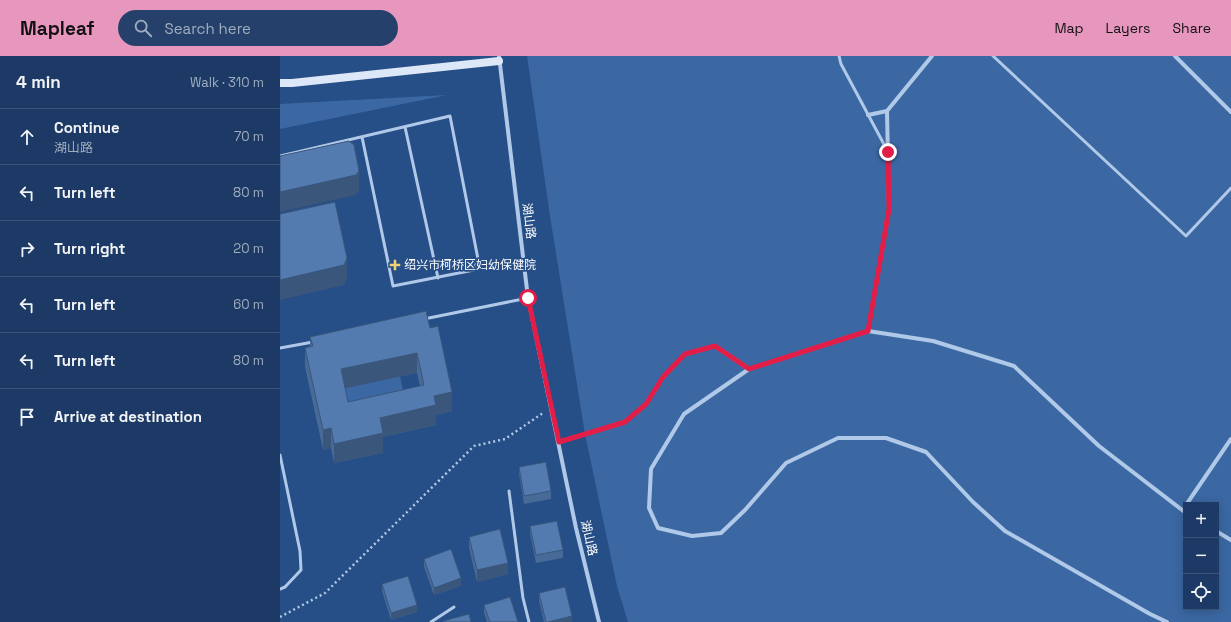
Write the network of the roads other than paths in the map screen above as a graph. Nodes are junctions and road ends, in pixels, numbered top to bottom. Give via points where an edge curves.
1 (839, 56) edge
2 (932, 56) edge
3 (992, 56) edge
4 (1175, 56) edge
5 (499, 58) edge
6 (280, 83) edge
7 (887, 111) junction
8 (1231, 112) edge
9 (868, 115) junction
10 (405, 127) junction
11 (362, 137) junction
12 (888, 152) junction
13 (280, 156) edge
14 (1231, 188) edge
15 (438, 278) junction
16 (528, 298) junction
17 (420, 320) edge
18 (868, 331) junction
19 (319, 340) edge
20 (280, 348) edge
21 (749, 369) junction
22 (1231, 439) edge
23 (559, 442) junction
24 (280, 455) edge
25 (509, 491) dead end
26 (1188, 502) edge
27 (1183, 511) edge
28 (1219, 534) edge
29 (1231, 540) edge
30 (280, 589) edge
31 (454, 607) dead end
32 (431, 622) edge
33 (529, 622) edge
34 (599, 622) edge
35 (1167, 622) edge

1 - 9 lane
2 - 7 street
3 - 14 lane via 1186,236
4 - 8 street
5 - 6 street
5 - 16 street, 湖山路
7 - 9 street
7 - 12 street
9 - 12 lane
10 - 11 lane
10 - 15 lane
10 - 15 lane via 450,116 478,259 474,270
11 - 13 lane
11 - 15 lane via 393,286
12 - 18 street via 889,209
16 - 17 lane
16 - 23 street, 湖山路
18 - 21 street
18 - 27 street via 933,341 1014,366 1099,446
19 - 20 lane
21 - 23 street via 715,346 685,354 663,377 646,404 625,422
21 - 35 street via 684,414 651,469 649,508 658,528 692,536 721,533 786,463 838,438 886,438 926,452 973,502 1005,531
22 - 26 street
23 - 34 street, 湖山路 via 576,528
24 - 30 lane via 300,551 301,570
25 - 33 lane via 523,598
28 - 29 street
31 - 32 lane

